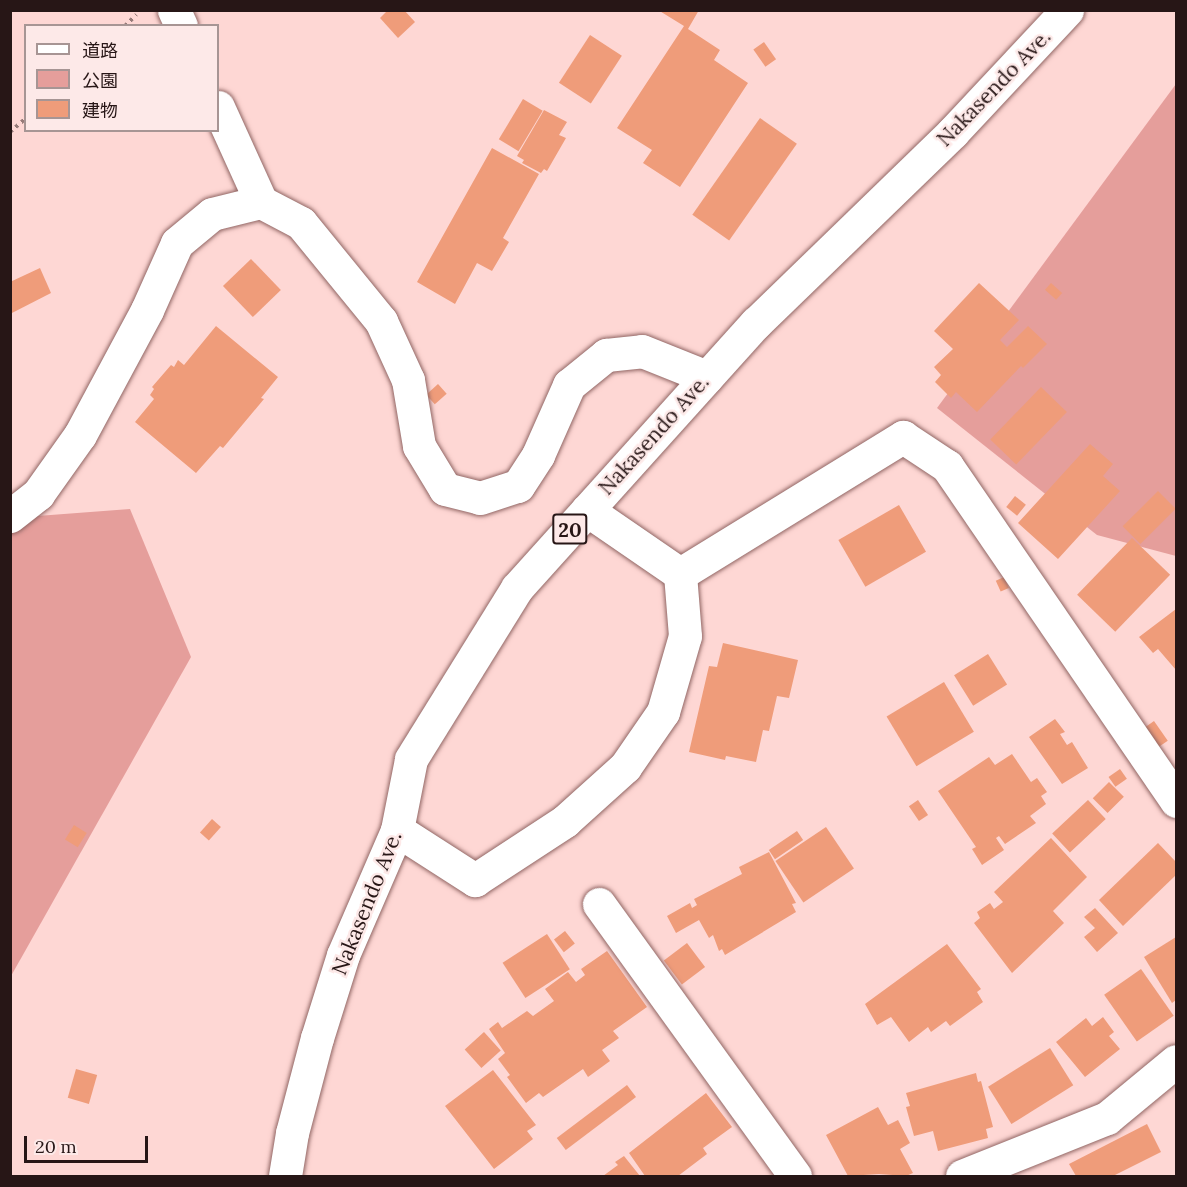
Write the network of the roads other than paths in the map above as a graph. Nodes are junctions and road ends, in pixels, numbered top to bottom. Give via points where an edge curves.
1 (174, 10) edge
2 (1067, 10) edge
3 (180, 24) edge
4 (219, 108) edge
5 (261, 202) junction
6 (707, 377) junction
7 (587, 510) junction
8 (10, 516) edge
9 (680, 574) junction
10 (1176, 801) edge
11 (398, 830) junction
12 (599, 904) dead end
13 (1176, 1061) edge
14 (285, 1176) edge
15 (795, 1176) edge
16 (962, 1176) edge

1 - 3 main road
2 - 6 main road, Nakasendo Ave. / 20 via 953,132 756,323
4 - 5 main road
5 - 6 main road via 301,223 381,321 408,381 419,446 445,489 480,498 518,486 538,455 569,385 606,355 642,351
5 - 8 main road via 213,214 177,243 147,310 80,435 38,494
6 - 7 main road, Nakasendo Ave. / 20
7 - 9 main road
7 - 11 main road, Nakasendo Ave. / 20 via 517,588 411,759
9 - 10 main road via 903,437 947,466
9 - 11 main road via 685,636 663,712 625,767 564,821 475,880
11 - 14 main road, Nakasendo Ave. / 20 via 340,966 316,1038
12 - 15 main road
13 - 16 main road via 1107,1118

